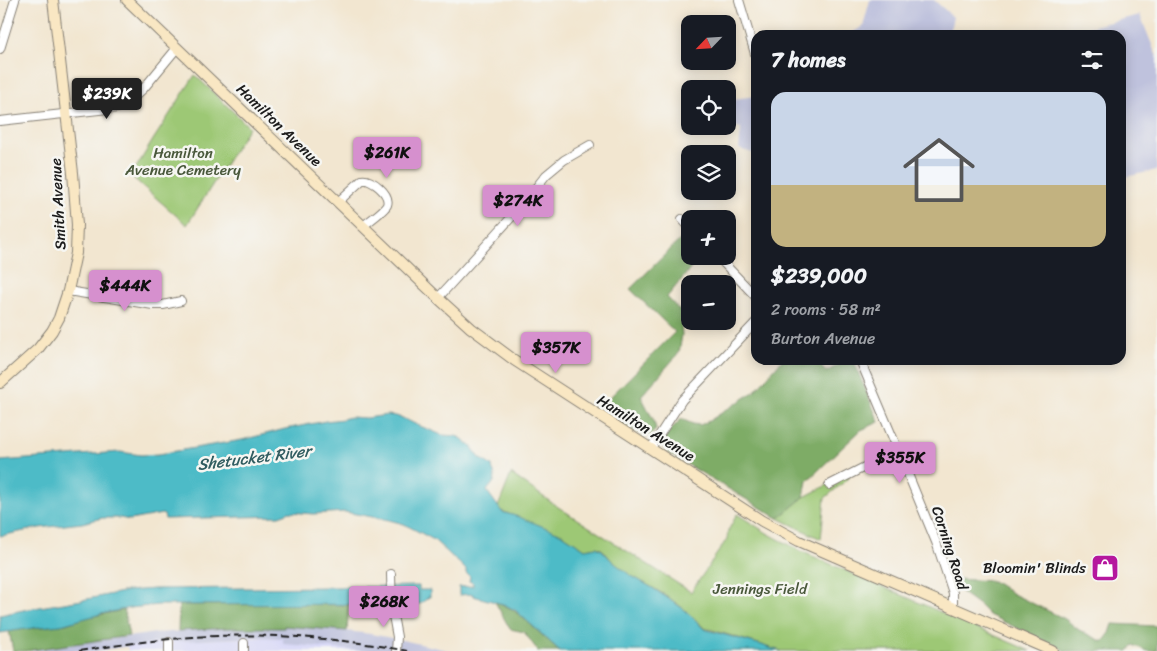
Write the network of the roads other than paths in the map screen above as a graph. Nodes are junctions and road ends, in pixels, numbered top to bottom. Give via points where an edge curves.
1 (15, 0) edge
2 (53, 0) edge
3 (126, 0) edge
4 (738, 0) edge
5 (751, 40) edge
6 (177, 48) junction
7 (0, 49) edge
8 (67, 113) junction
9 (0, 121) edge
10 (590, 145) dead end
11 (338, 202) junction
12 (363, 226) junction
13 (726, 265) edge
14 (68, 291) junction
15 (751, 292) edge
16 (438, 298) junction
17 (181, 301) dead end
18 (751, 327) edge
19 (862, 365) edge
20 (0, 383) edge
21 (650, 448) junction
22 (898, 450) junction
23 (829, 485) dead end
24 (391, 574) dead end
25 (952, 607) junction
26 (169, 642) dead end
27 (169, 651) edge
28 (396, 651) edge
29 (1053, 651) edge

1 - 7 street
2 - 8 main road, Smith Avenue
3 - 6 main road, Hamilton Avenue
4 - 5 street
6 - 8 street via 129,102 117,108
6 - 11 main road, Hamilton Avenue
8 - 9 street
8 - 14 main road, Smith Avenue via 77,225 76,253
10 - 16 street via 546,175
11 - 12 main road, Hamilton Avenue
11 - 12 street via 364,179 377,186 386,196 387,205
12 - 16 main road, Hamilton Avenue
13 - 15 street
14 - 17 street via 153,304
14 - 20 main road, Smith Avenue via 52,331
16 - 21 main road, Hamilton Avenue via 514,360
18 - 21 street via 682,400
19 - 22 street, Corning Road
21 - 25 main road, Hamilton Avenue via 762,521 799,541
22 - 23 street
22 - 25 street, Corning Road via 936,542 953,594
24 - 28 street
25 - 29 main road, Hamilton Avenue
26 - 27 street

